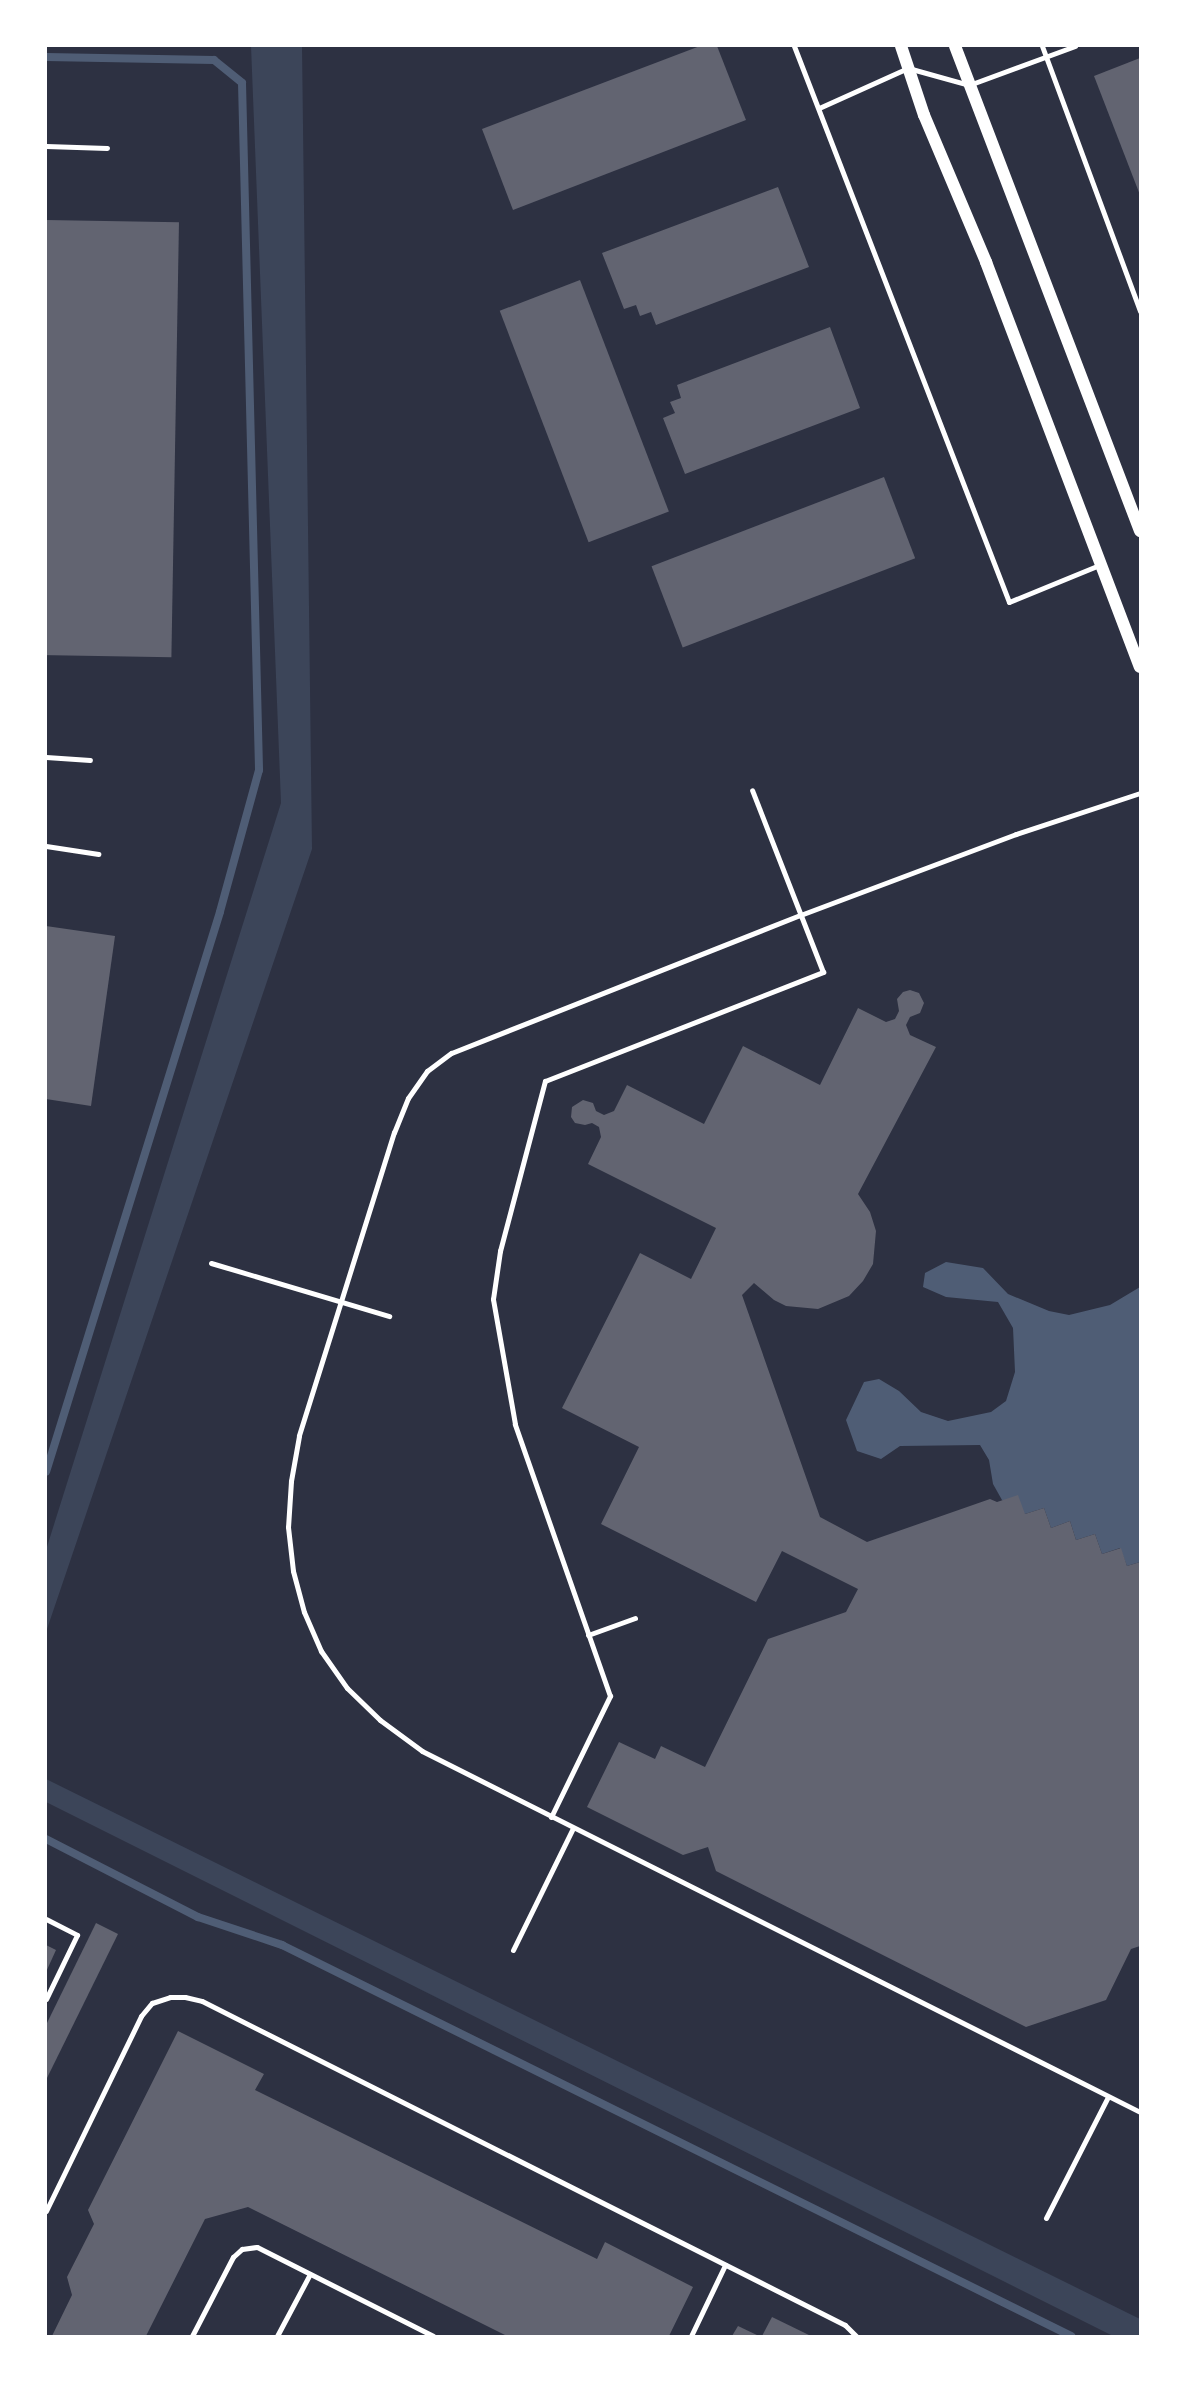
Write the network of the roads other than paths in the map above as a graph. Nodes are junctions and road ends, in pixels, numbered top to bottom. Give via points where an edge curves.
1 (794, 46) edge
2 (901, 46) edge
3 (955, 46) edge
4 (1042, 46) edge
5 (1075, 46) edge
6 (1046, 57) junction
7 (908, 68) junction
8 (969, 85) junction
9 (819, 108) junction
10 (46, 146) edge
11 (107, 148) dead end
12 (1140, 311) edge
13 (1140, 531) edge
14 (1099, 565) junction
15 (1140, 667) edge
16 (46, 757) edge
17 (90, 760) dead end
18 (752, 790) dead end
19 (1140, 793) edge
20 (46, 846) edge
21 (98, 854) dead end
22 (800, 915) junction
23 (211, 1263) dead end
24 (341, 1301) junction
25 (389, 1316) dead end
26 (635, 1618) dead end
27 (588, 1635) junction
28 (551, 1817) junction
29 (573, 1828) junction
30 (46, 1919) edge
31 (513, 1950) dead end
32 (46, 1999) edge
33 (1108, 2097) junction
34 (1140, 2112) edge
35 (46, 2211) edge
36 (1046, 2218) dead end
37 (725, 2265) junction
38 (310, 2274) junction
39 (192, 2336) edge
40 (278, 2336) edge
41 (433, 2336) edge
42 (691, 2336) edge
43 (856, 2336) edge

1 - 9 lane
2 - 7 street
3 - 8 street
4 - 6 lane
5 - 6 lane
6 - 8 lane
6 - 12 lane
7 - 8 lane
7 - 9 lane
7 - 14 street
8 - 13 street
9 - 14 lane via 1009,602
10 - 11 lane
14 - 15 street
16 - 17 lane
18 - 22 lane
19 - 22 lane
20 - 21 lane
22 - 24 lane via 451,1053 427,1071 408,1098 394,1132
22 - 27 lane via 822,972 545,1081 500,1251 494,1299 515,1424
23 - 24 lane
24 - 25 lane
24 - 28 lane via 299,1436 291,1482 289,1538 304,1612 321,1651 341,1680 380,1720 422,1751
26 - 27 lane
27 - 28 lane via 610,1696
28 - 29 lane
29 - 31 lane
29 - 33 lane
30 - 32 lane via 77,1935
33 - 34 lane
33 - 36 lane
35 - 37 lane via 141,2016 152,2003 185,1997 215,2007
37 - 42 lane
37 - 43 lane via 845,2325
38 - 39 lane via 257,2247 242,2249 233,2257
38 - 40 lane
38 - 41 lane

